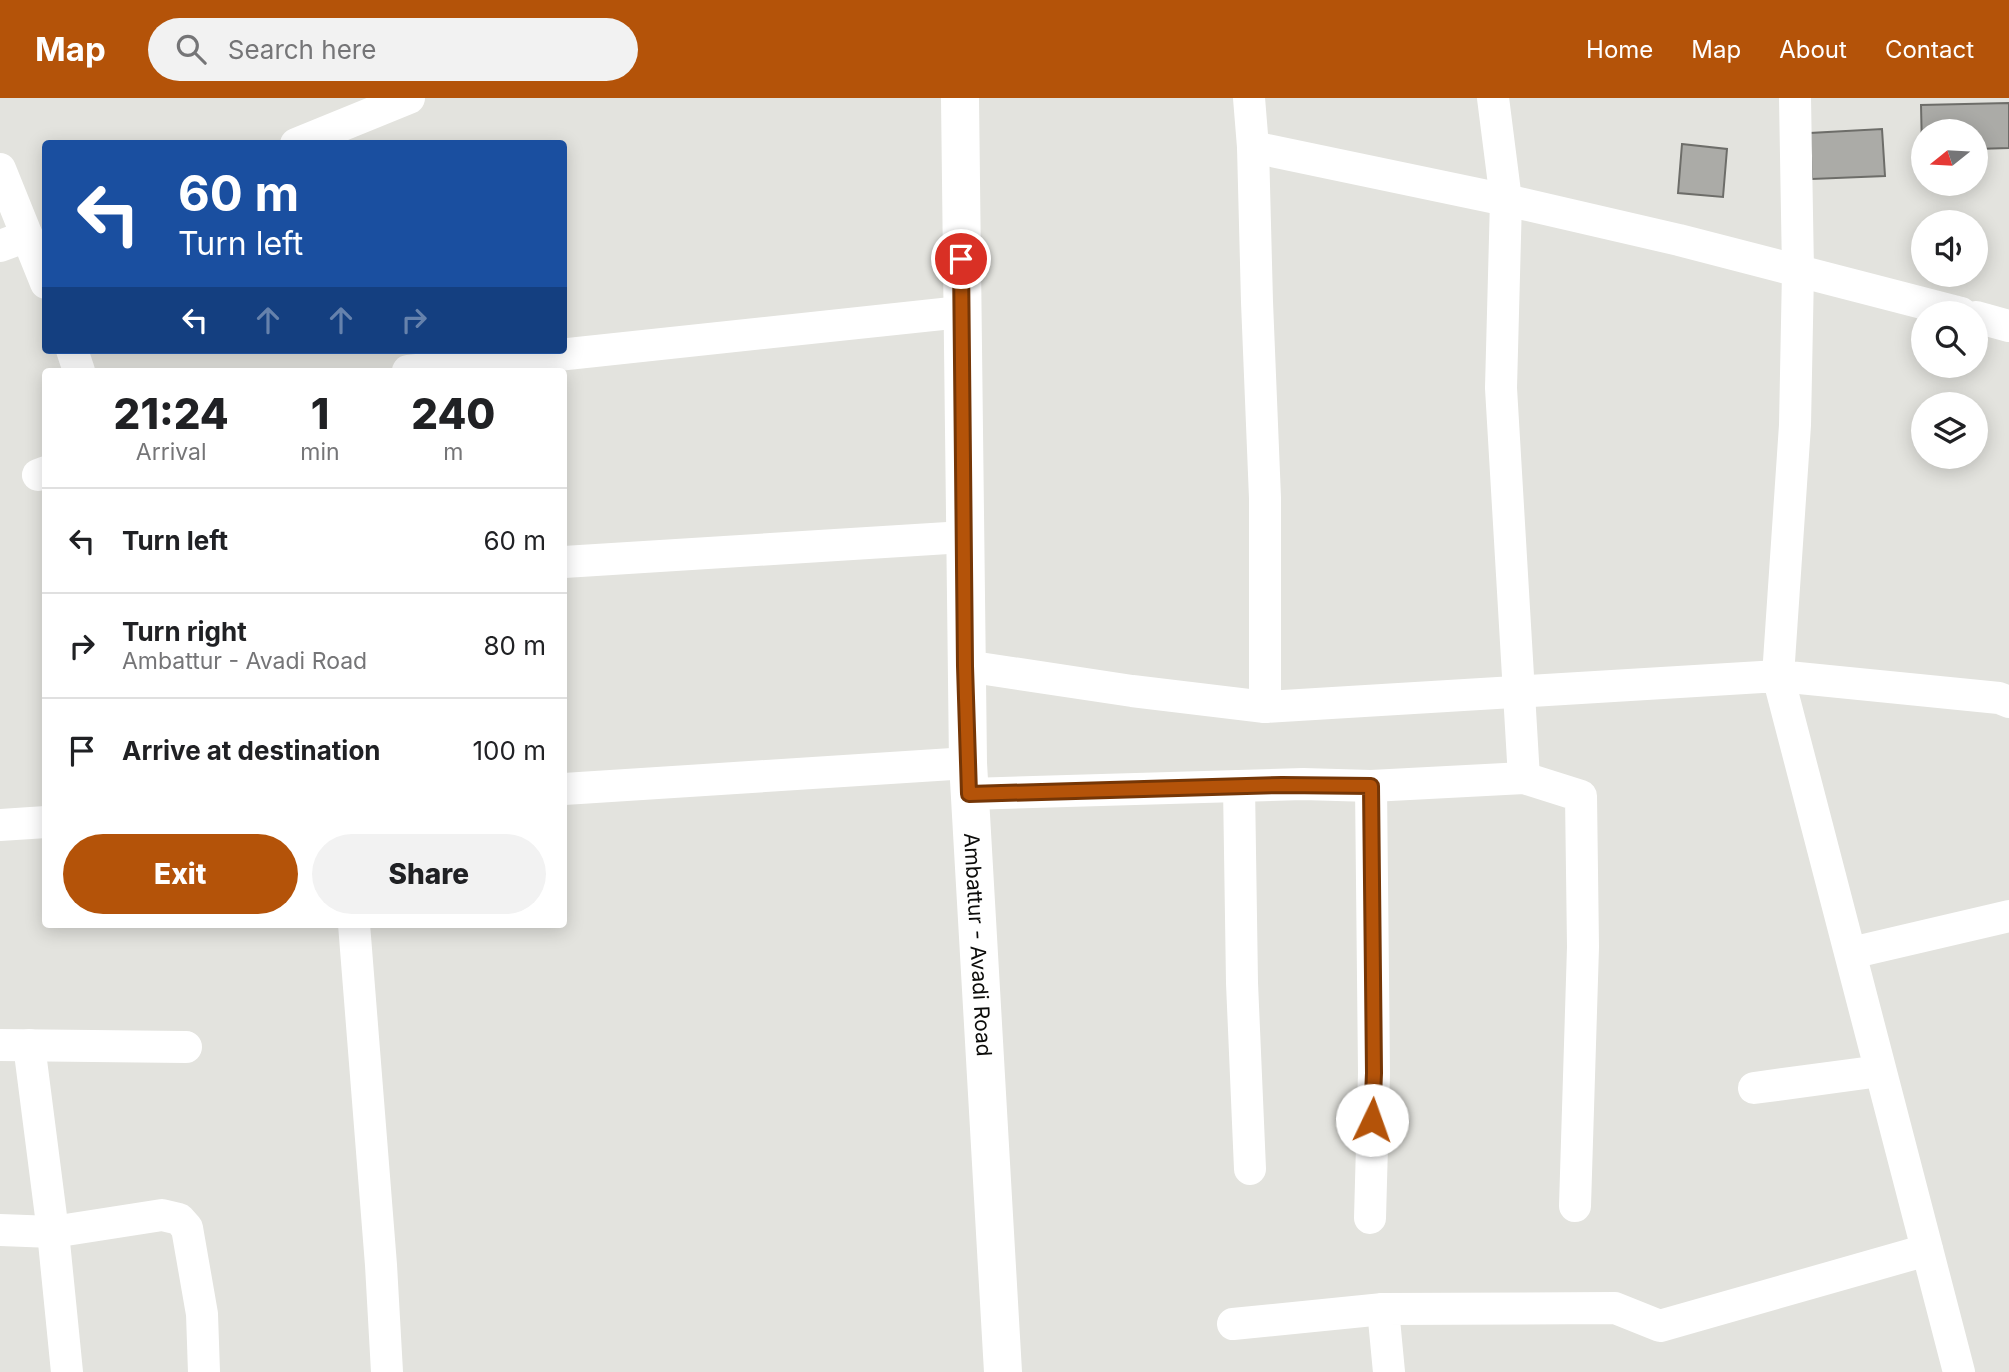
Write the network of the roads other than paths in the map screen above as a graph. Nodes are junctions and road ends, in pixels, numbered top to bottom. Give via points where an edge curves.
1 (409, 98) edge
2 (960, 98) edge
3 (1249, 98) edge
4 (1493, 98) edge
5 (1795, 98) edge
6 (306, 140) edge
7 (1253, 147) junction
8 (0, 169) edge
9 (1506, 200) junction
10 (26, 244) edge
11 (1798, 271) junction
12 (42, 275) edge
13 (1914, 301) edge
14 (961, 312) junction
15 (1988, 320) edge
16 (2009, 326) edge
17 (436, 368) edge
18 (964, 537) junction
19 (567, 562) edge
20 (965, 666) junction
21 (1778, 676) junction
22 (1519, 692) junction
23 (2009, 702) edge
24 (1265, 707) junction
25 (968, 778) junction
26 (1524, 778) junction
27 (1239, 786) junction
28 (1371, 786) junction
29 (567, 789) edge
30 (42, 822) edge
31 (0, 825) edge
32 (2009, 916) edge
33 (354, 928) edge
34 (1851, 953) junction
35 (14, 1045) edge
36 (186, 1047) dead end
37 (1880, 1071) junction
38 (1754, 1088) dead end
39 (1250, 1169) dead end
40 (1576, 1206) dead end
41 (1370, 1218) dead end
42 (0, 1230) edge
43 (53, 1232) junction
44 (1927, 1250) junction
45 (1383, 1309) junction
46 (1233, 1324) dead end
47 (67, 1372) edge
48 (204, 1372) edge
49 (387, 1372) edge
50 (1003, 1372) edge
51 (1389, 1372) edge
52 (1959, 1372) edge

1 - 6 street
2 - 14 street, Ambattur - Avadi Road
3 - 7 street
4 - 9 street
5 - 11 street
7 - 9 street
7 - 24 street via 1265,498
8 - 10 street
9 - 11 street
9 - 22 street via 1501,388
10 - 12 street
11 - 13 street
11 - 21 street via 1795,425
14 - 17 street
14 - 18 street, Ambattur - Avadi Road
15 - 16 street
18 - 19 street
18 - 20 street, Ambattur - Avadi Road
20 - 24 street
20 - 25 street, Ambattur - Avadi Road
21 - 22 street
21 - 23 street
21 - 34 street
22 - 24 street
22 - 26 street
25 - 27 street
25 - 29 street
25 - 50 street, Ambattur - Avadi Road
26 - 28 street
26 - 40 street via 1581,796 1583,947
27 - 28 street
27 - 39 street
28 - 41 street via 1374,1073
30 - 31 street
32 - 34 street
33 - 49 street
34 - 37 street
35 - 36 street
35 - 43 street
37 - 38 street
37 - 44 street
42 - 43 street
43 - 47 street
43 - 48 street via 162,1216 179,1219 187,1228 202,1314
44 - 45 street via 1660,1326 1615,1308
44 - 52 street
45 - 46 street
45 - 51 street

